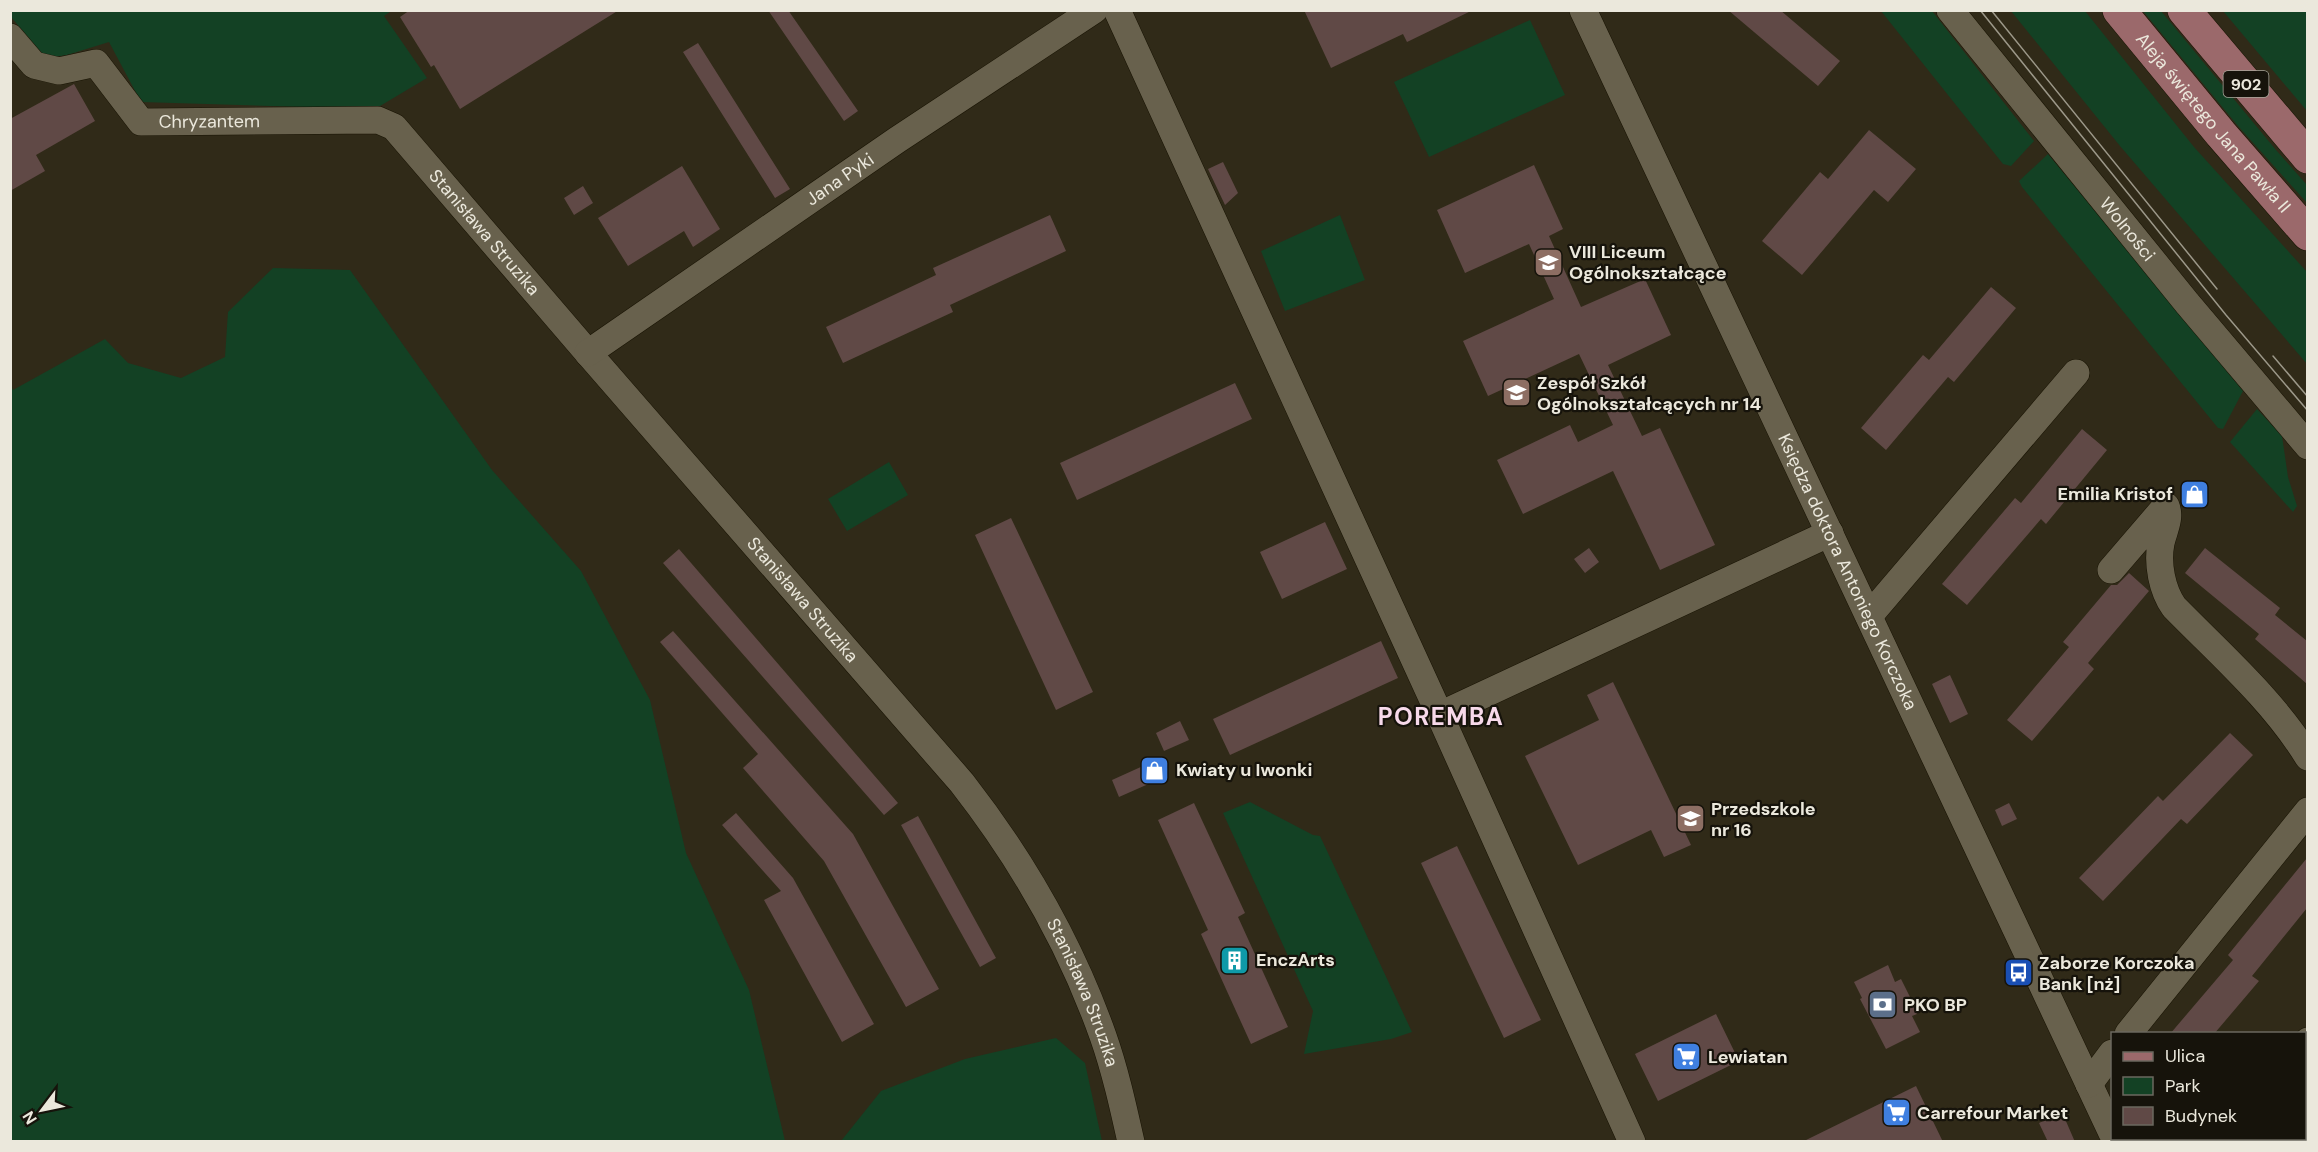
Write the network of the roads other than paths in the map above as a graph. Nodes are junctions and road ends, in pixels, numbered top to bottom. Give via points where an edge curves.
1 (1094, 10) edge
2 (1117, 10) edge
3 (1583, 10) edge
4 (1950, 10) edge
5 (2119, 10) edge
6 (2184, 10) edge
7 (10, 38) edge
8 (378, 120) joint
9 (2307, 157) edge
10 (2307, 234) edge
11 (588, 353) junction
12 (2076, 373) dead end
13 (2307, 446) edge
14 (1830, 533) junction
15 (2111, 570) dead end
16 (1869, 616) junction
17 (1440, 715) junction
18 (2307, 757) edge
19 (2307, 811) edge
20 (2130, 1032) edge
21 (2111, 1054) edge
22 (2089, 1084) junction
23 (2111, 1131) edge
24 (1131, 1142) edge
25 (1632, 1142) edge

1 - 11 street, Jana Pyki
2 - 17 street
3 - 14 street, Księdza doktora Antoniego Korczoka
4 - 13 street, Wolności
5 - 10 main road, Aleja świętego Jana Pawła II / 902
6 - 9 main road, 902
7 - 8 street, Chryzantem via 34,65 59,71 96,63 141,122
8 - 11 street, Stanisława Struzika via 394,127
11 - 24 street, Stanisława Struzika via 987,816 1036,889 1087,995 1115,1073
12 - 16 street
14 - 16 street, Księdza doktora Antoniego Korczoka
14 - 17 street
15 - 18 street via 2166,506 2169,514 2160,546 2166,596 2252,687 2294,735
16 - 22 street, Księdza doktora Antoniego Korczoka
17 - 25 street
19 - 20 street
21 - 22 street
22 - 23 street, Księdza doktora Antoniego Korczoka

